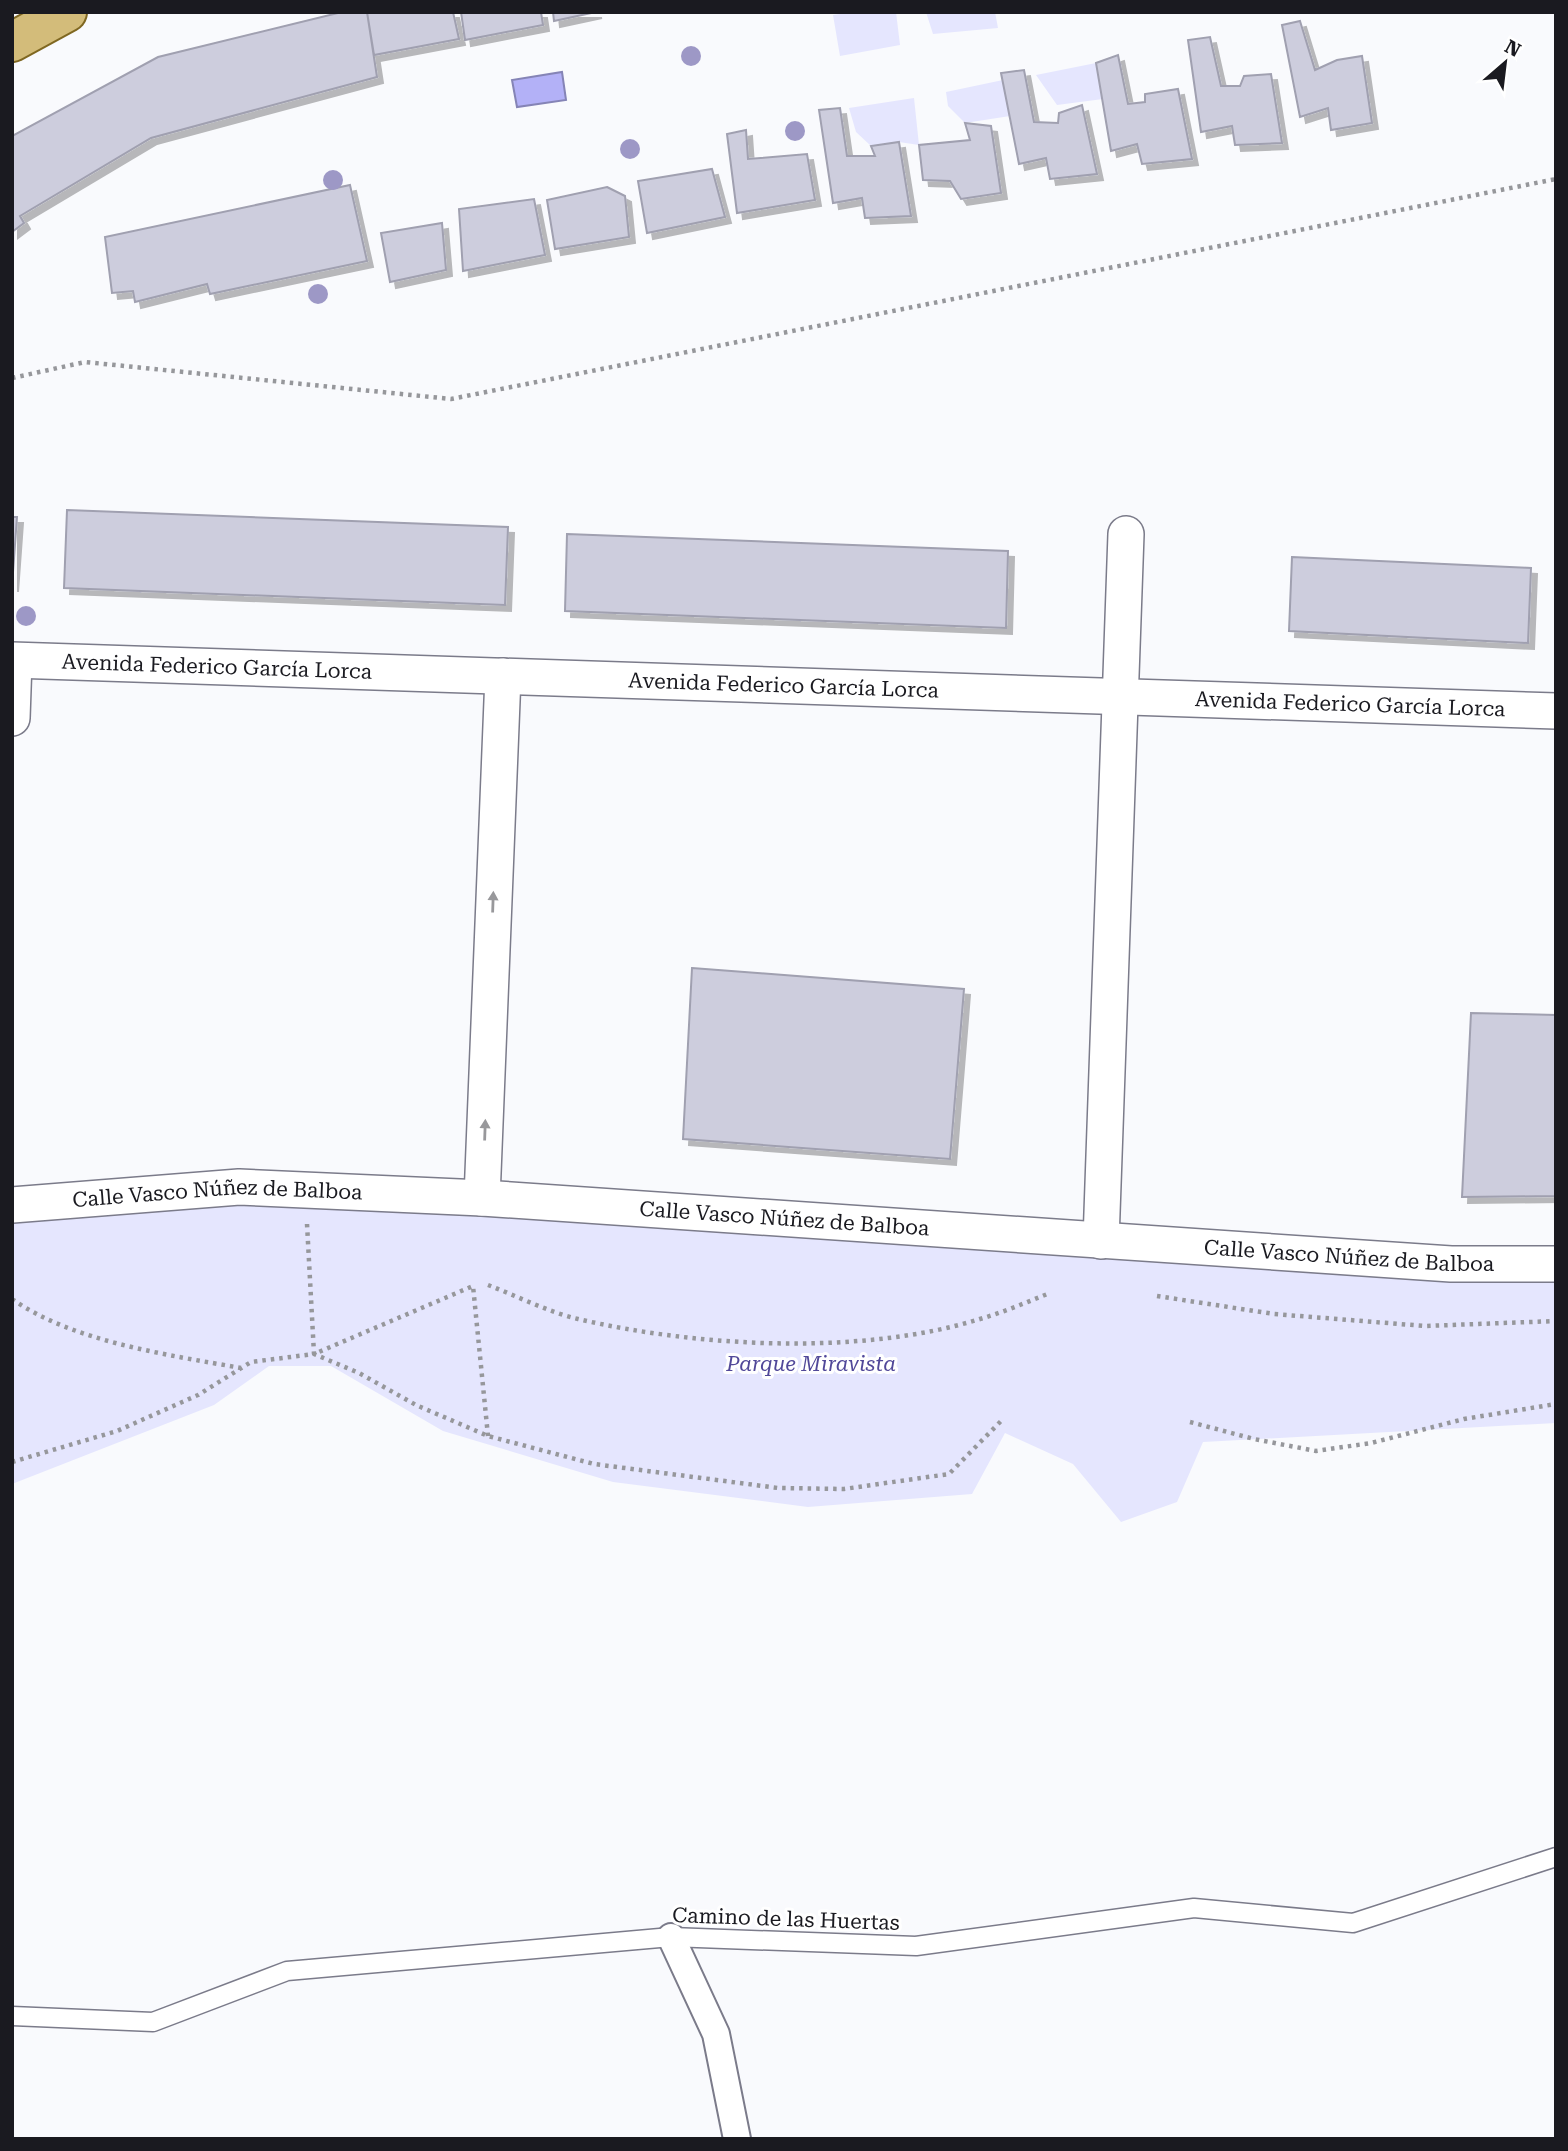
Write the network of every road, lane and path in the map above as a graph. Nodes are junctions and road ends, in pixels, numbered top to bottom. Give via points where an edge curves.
1 (67, 12) edge
2 (12, 42) edge
3 (1556, 179) edge
4 (12, 378) edge
5 (1126, 534) dead end
6 (13, 661) edge
7 (503, 676) junction
8 (1120, 697) junction
9 (1556, 711) edge
10 (12, 718) edge
11 (482, 1198) junction
12 (12, 1205) edge
13 (306, 1220) dead end
14 (1101, 1241) junction
15 (1556, 1264) edge
16 (488, 1285) dead end
17 (1050, 1293) dead end
18 (1157, 1296) dead end
19 (12, 1299) edge
20 (1556, 1321) edge
21 (314, 1354) junction
22 (241, 1368) junction
23 (1556, 1404) edge
24 (1002, 1420) dead end
25 (1189, 1422) dead end
26 (488, 1437) junction
27 (12, 1462) edge
28 (1556, 1857) edge
29 (671, 1937) junction
30 (12, 2016) edge
31 (737, 2139) edge

1 - 2 main road
3 - 4 path via 451,399 85,362
5 - 8 street
6 - 7 street, Avenida Federico García Lorca
6 - 10 street
7 - 8 street, Avenida Federico García Lorca
11 -> 7 street
8 - 9 street, Avenida Federico García Lorca
8 - 14 street
11 - 12 street, Calle Vasco Núñez de Balboa via 239,1187
11 - 14 street, Calle Vasco Núñez de Balboa
13 - 21 path
14 - 15 street, Calle Vasco Núñez de Balboa via 1451,1265
16 - 17 path via 576,1319 691,1338 800,1346 979,1320
18 - 20 path via 1274,1314 1425,1326
19 - 22 path via 71,1328 162,1354
21 - 22 path via 251,1362
21 - 26 path
21 - 26 path via 473,1286
22 - 27 path via 198,1395 117,1431
23 - 25 path via 1316,1451
24 - 26 path via 949,1474 844,1489 778,1488 663,1475 594,1464
28 - 29 lane, Camino de las Huertas via 1353,1923 1194,1908 916,1946
29 - 30 lane, Camino de las Huertas via 287,1971 153,2022
29 - 31 street via 716,2034

